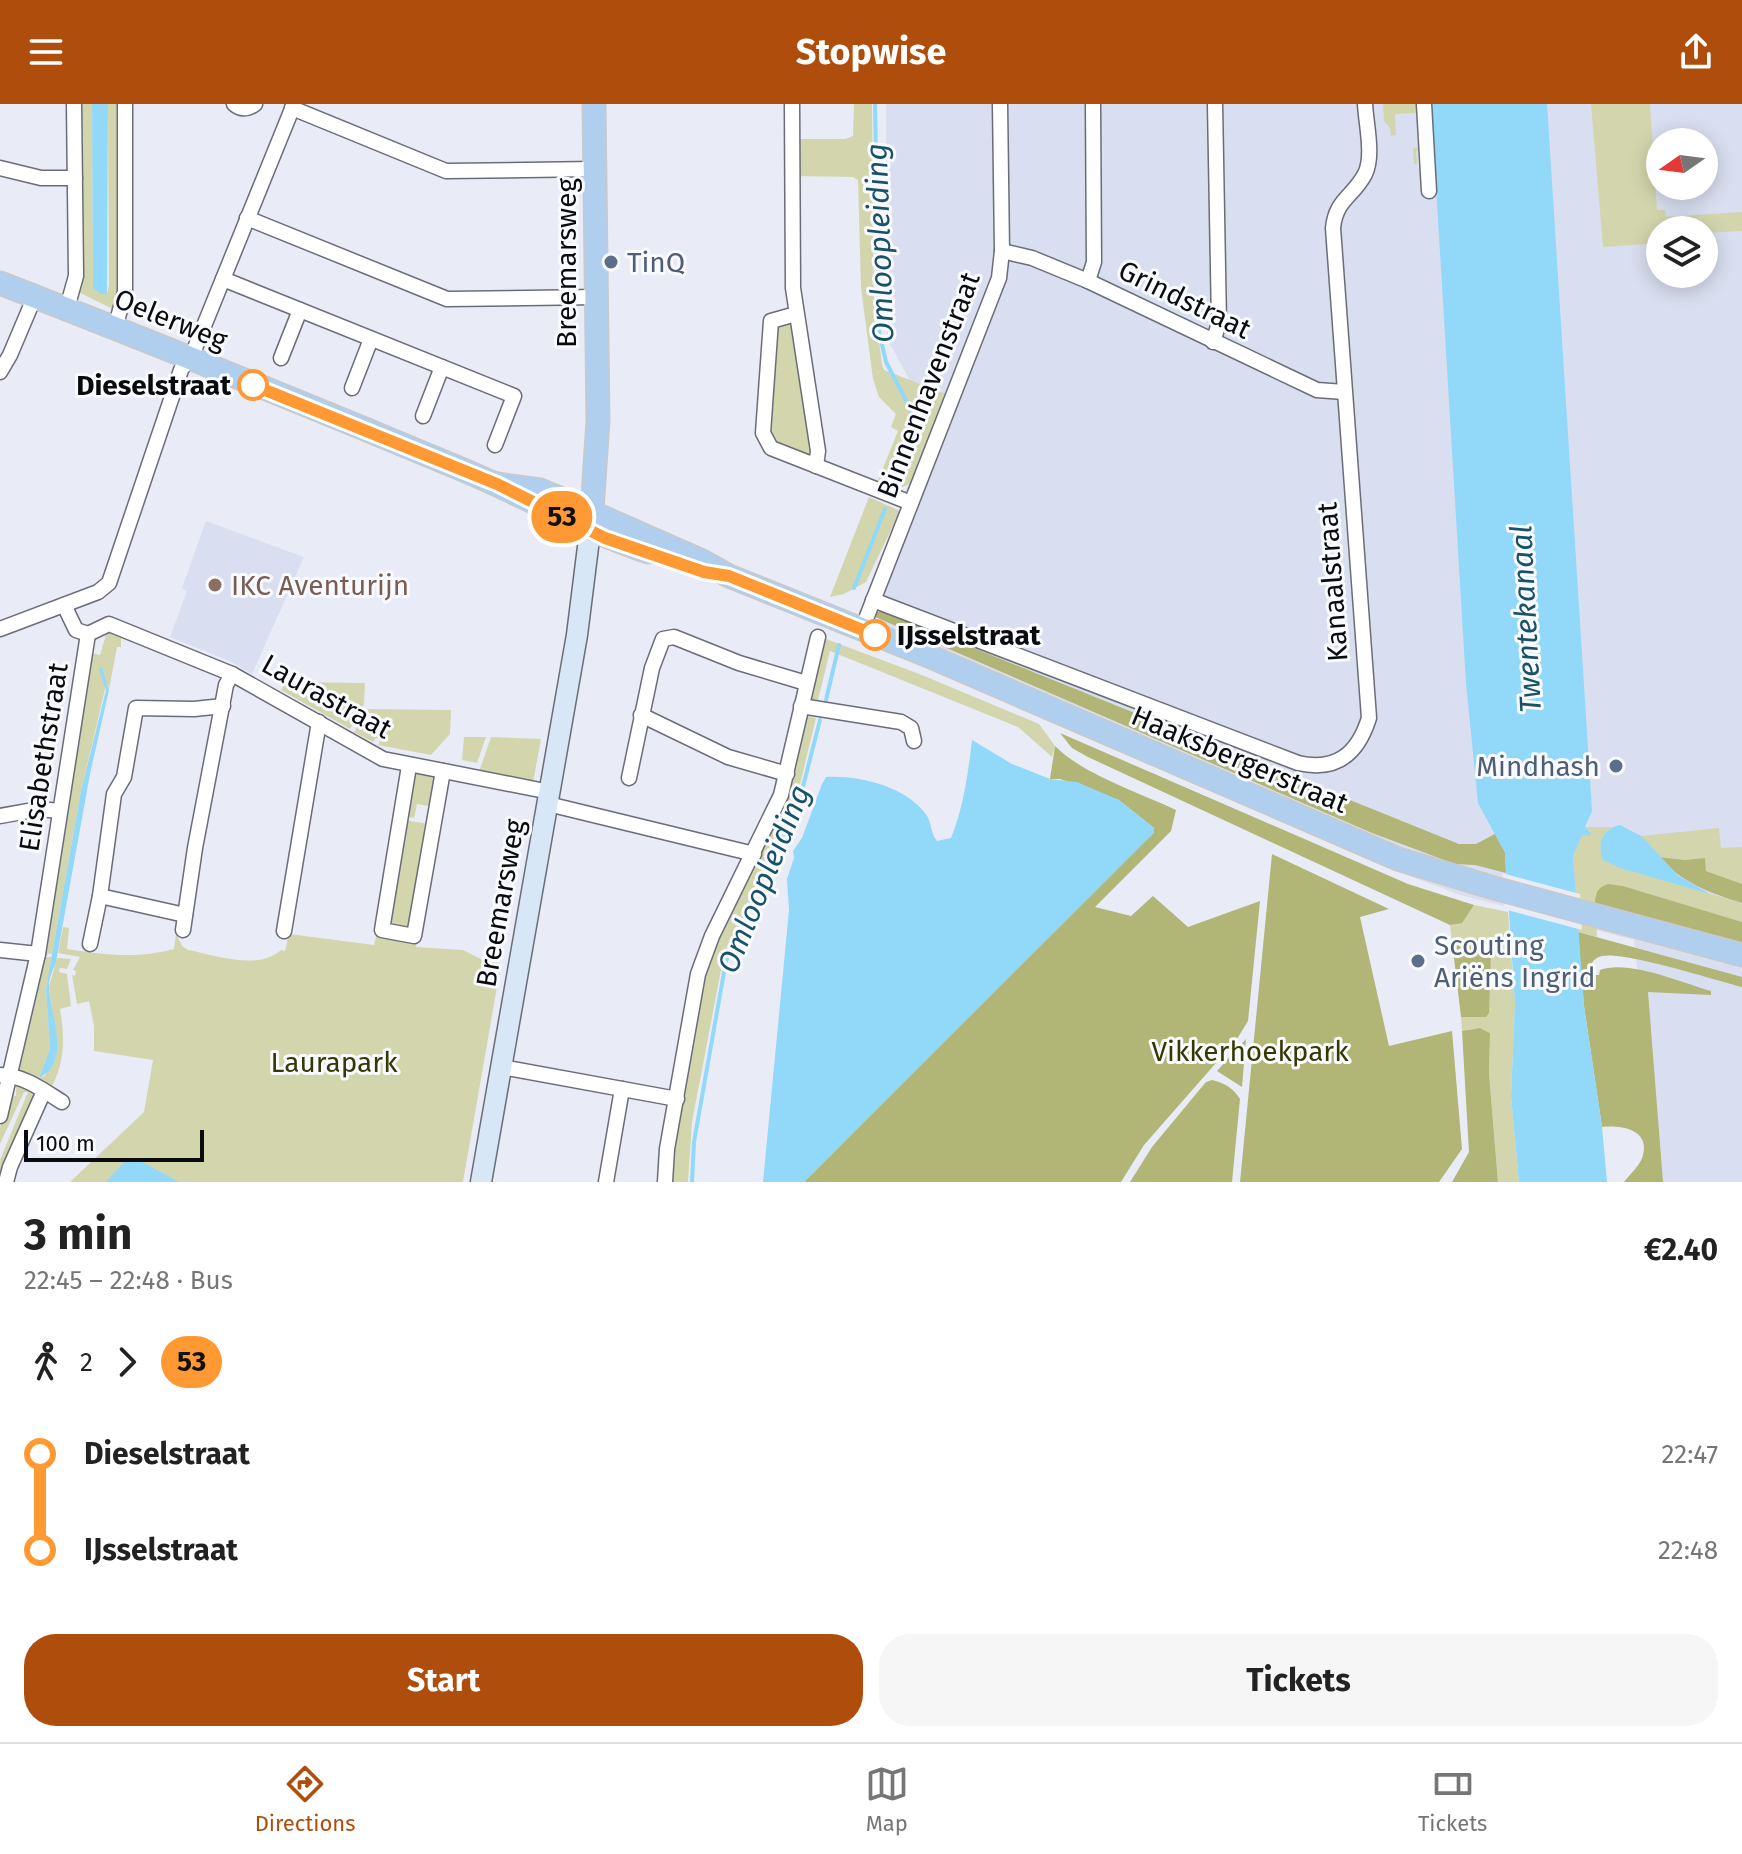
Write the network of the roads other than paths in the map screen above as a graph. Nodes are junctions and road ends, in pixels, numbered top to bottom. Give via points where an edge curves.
1 (74, 104) edge
2 (125, 104) edge
3 (234, 104) edge
4 (255, 104) edge
5 (594, 104) edge
6 (792, 104) edge
7 (1000, 104) edge
8 (1093, 104) edge
9 (1215, 104) edge
10 (1365, 104) edge
11 (1424, 104) edge
12 (289, 107) edge
13 (0, 168) edge
14 (595, 169) junction
15 (75, 178) junction
16 (1429, 191) dead end
17 (247, 218) junction
18 (1002, 251) junction
19 (223, 279) junction
20 (1088, 281) junction
21 (0, 283) edge
22 (35, 296) junction
23 (597, 297) junction
24 (69, 303) junction
25 (300, 310) junction
26 (796, 314) junction
27 (116, 322) junction
28 (371, 339) junction
29 (1213, 342) junction
30 (188, 358) junction
31 (281, 358) dead end
32 (442, 367) junction
33 (0, 372) edge
34 (352, 388) dead end
35 (1344, 392) junction
36 (423, 416) dead end
37 (495, 445) dead end
38 (816, 466) junction
39 (911, 503) junction
40 (598, 525) junction
41 (873, 600) junction
42 (64, 605) junction
43 (0, 629) edge
44 (862, 629) junction
45 (88, 634) junction
46 (818, 637) dead end
47 (232, 674) junction
48 (806, 683) junction
49 (223, 706) junction
50 (801, 706) junction
51 (641, 715) junction
52 (319, 722) junction
53 (914, 741) dead end
54 (1342, 759) joint
55 (409, 766) junction
56 (443, 771) junction
57 (787, 774) junction
58 (629, 778) dead end
59 (549, 798) junction
60 (60, 811) junction
61 (0, 816) edge
62 (754, 854) junction
63 (100, 896) junction
64 (284, 931) dead end
65 (90, 944) dead end
66 (0, 950) edge
67 (38, 954) junction
68 (1742, 955) edge
69 (502, 1067) junction
70 (6, 1075) edge
71 (622, 1089) junction
72 (44, 1091) junction
73 (677, 1099) junction
74 (62, 1102) dead end
75 (0, 1116) edge
76 (6, 1182) edge
77 (481, 1182) edge
78 (606, 1182) edge
79 (665, 1182) edge

1 - 15 street
2 - 27 street via 125,292
3 - 4 street via 241,109
5 - 14 main road, Breemarsweg
6 - 26 street
7 - 18 street, Binnenhavenstraat
8 - 20 street via 1094,262
9 - 29 street via 1219,323
10 - 35 street, Kanaalstraat via 1366,172 1338,206 1333,228
11 - 16 street
12 - 14 street via 446,171
12 - 17 street
13 - 15 street via 41,178
14 - 23 main road, Breemarsweg
15 - 24 street via 76,276
17 - 19 street
17 - 23 street via 447,299
18 - 20 street, Grindstraat
18 - 39 street, Binnenhavenstraat via 999,278
19 - 25 street, Oelerweg
19 - 30 street
20 - 29 street, Grindstraat
21 - 22 main road, Oelerweg
22 - 24 main road, Oelerweg
22 - 33 street
23 - 40 main road, Breemarsweg
24 - 27 main road, Oelerweg
25 - 28 street, Oelerweg
25 - 31 street
26 - 38 street
26 - 38 street via 771,321 763,433 771,448
27 - 30 main road, Oelerweg
28 - 32 street, Oelerweg
28 - 34 street
29 - 35 street, Grindstraat via 1317,390
30 - 40 main road, Oelerweg via 497,484 540,490
30 - 42 street via 109,583
32 - 36 street
32 - 37 street, Oelerweg via 514,396
35 - 54 street, Kanaalstraat via 1369,718 1363,736
38 - 39 street
39 - 41 street, Binnenhavenstraat
40 - 44 main road, Haaksbergerstraat via 702,561
40 - 59 street, Breemarsweg
41 - 44 street, Binnenhavenstraat
41 - 54 street, Haaksbergerstraat via 1298,763 1313,766
42 - 43 street
42 - 45 street, Elisabethstraat via 76,630
44 - 68 main road, Haaksbergerstraat via 1398,859
45 - 47 street, Laurastraat via 109,624
45 - 60 street, Elisabethstraat
46 - 48 street
47 - 49 street
47 - 52 street, Laurastraat
48 - 50 street
48 - 51 street via 674,637 663,639
49 - 63 street via 136,708 124,777 114,794
49 - 63 street via 184,922
50 - 53 street via 901,722 911,728
50 - 57 street
51 - 57 street via 728,757
51 - 58 street
52 - 55 street, Laurastraat via 371,754
52 - 64 street
55 - 56 street, Laurastraat
55 - 56 street via 382,930 414,936
56 - 59 street, Laurastraat
57 - 62 street
59 - 62 street, Laurastraat
59 - 69 street, Breemarsweg
60 - 61 street
60 - 67 street, Elisabethstraat
62 - 73 street via 698,974
63 - 65 street
66 - 67 street
67 - 70 street, Elisabethstraat
69 - 71 street
69 - 77 street, Breemarsweg
70 - 72 street
70 - 75 street, Elisabethstraat
71 - 73 street
71 - 78 street
72 - 74 street
72 - 76 street
73 - 79 street

